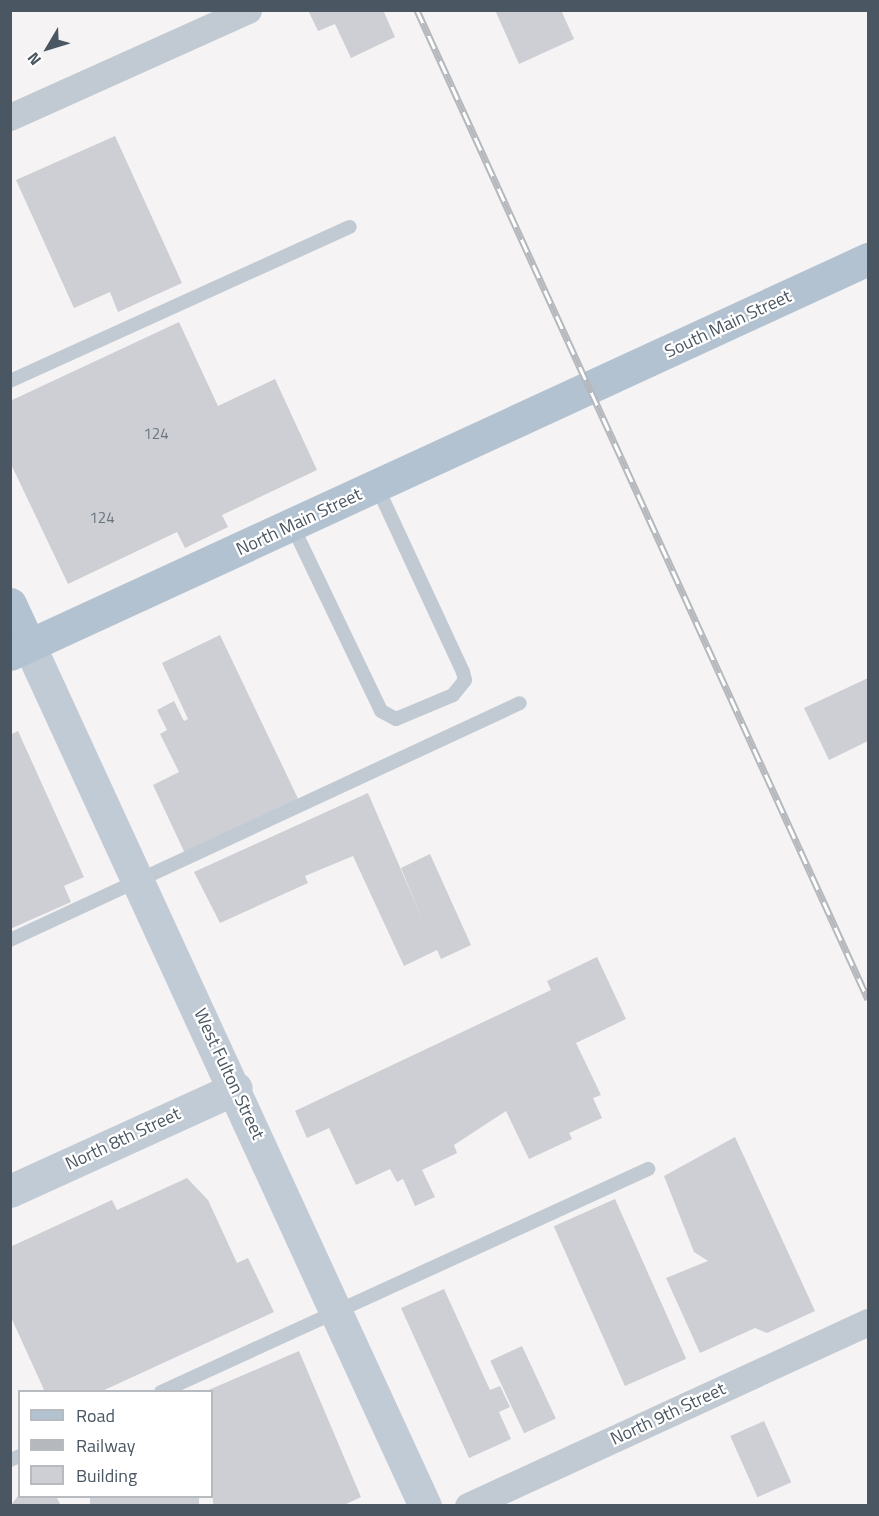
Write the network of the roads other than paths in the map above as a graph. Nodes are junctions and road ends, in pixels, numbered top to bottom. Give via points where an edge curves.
1 (248, 10) edge
2 (10, 117) edge
3 (350, 227) dead end
4 (868, 259) edge
5 (10, 381) edge
6 (588, 389) joint
7 (377, 487) junction
8 (292, 525) junction
9 (10, 604) edge
10 (20, 649) edge
11 (520, 703) dead end
12 (139, 880) junction
13 (10, 940) edge
14 (236, 1088) junction
15 (648, 1169) dead end
16 (10, 1191) edge
17 (336, 1309) junction
18 (868, 1322) edge
19 (164, 1390) edge
20 (425, 1506) edge
21 (468, 1506) edge

1 - 2 street
3 - 5 lane
4 - 6 main road, South Main Street
6 - 7 main road, North Main Street
7 - 8 main road, North Main Street
7 - 8 lane via 463,672 465,680 453,695 396,718 381,711
8 - 10 main road, North Main Street
9 - 10 main road
10 - 12 street, West Fulton Street
11 - 12 lane
12 - 13 lane
12 - 14 street, West Fulton Street
14 - 16 street, North 8th Street
14 - 17 street, West Fulton Street
15 - 17 lane
17 - 19 lane
17 - 20 street, West Fulton Street
18 - 21 street, North 9th Street

